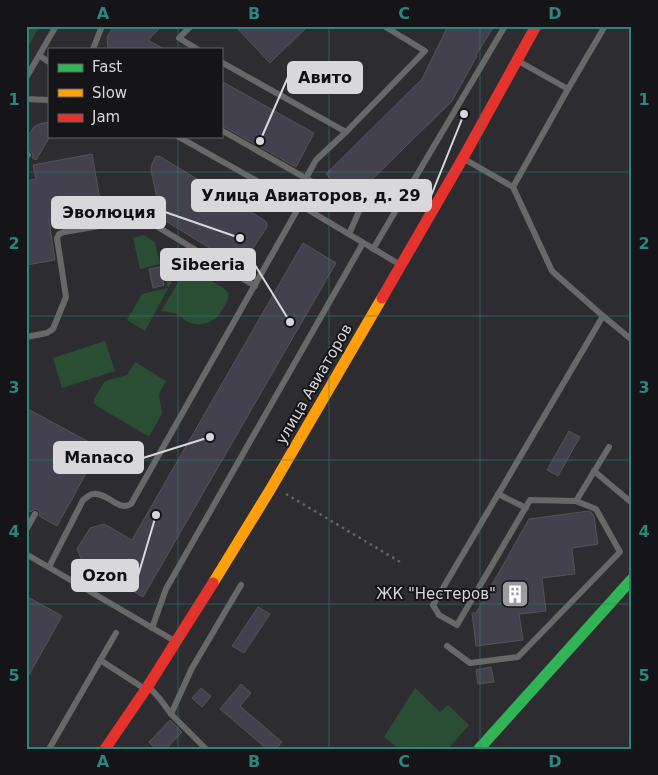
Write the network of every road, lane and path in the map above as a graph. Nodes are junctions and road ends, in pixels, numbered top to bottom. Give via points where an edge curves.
1 (56, 26) edge
2 (102, 26) edge
3 (191, 26) edge
4 (384, 26) edge
5 (505, 26) edge
6 (536, 26) edge
7 (605, 26) edge
8 (93, 48) edge
9 (195, 48) edge
10 (40, 56) junction
11 (517, 60) junction
12 (48, 61) edge
13 (222, 63) edge
14 (26, 78) edge
15 (568, 89) junction
16 (26, 99) edge
17 (48, 100) edge
18 (222, 131) edge
19 (346, 132) junction
20 (181, 138) edge
21 (463, 158) junction
22 (306, 178) junction
23 (513, 187) junction
24 (300, 205) junction
25 (349, 234) junction
26 (363, 243) junction
27 (373, 249) junction
28 (400, 265) junction
29 (255, 286) junction
30 (603, 316) junction
31 (26, 337) edge
32 (632, 340) edge
33 (609, 447) dead end
34 (594, 471) junction
35 (272, 486) junction
36 (498, 494) junction
37 (576, 501) junction
38 (632, 503) edge
39 (526, 508) junction
40 (35, 514) dead end
41 (26, 530) edge
42 (26, 554) edge
43 (402, 563) dead end
44 (49, 567) junction
45 (632, 580) edge
46 (241, 585) dead end
47 (152, 628) junction
48 (116, 633) dead end
49 (176, 642) junction
50 (447, 646) dead end
51 (100, 660) junction
52 (147, 688) junction
53 (171, 714) junction
54 (203, 748) edge
55 (49, 749) edge
56 (105, 749) edge
57 (479, 749) edge

1 - 10 lane
2 - 8 lane
3 - 9 lane via 179,38
4 - 19 lane via 424,51
5 - 27 lane
6 - 11 main road, улица Авиаторов
7 - 15 lane
10 - 12 lane
10 - 14 lane
11 - 15 lane
11 - 21 main road, улица Авиаторов
13 - 19 lane
15 - 23 lane
16 - 17 lane
18 - 22 lane
19 - 22 lane via 316,160
20 - 24 lane
21 - 23 lane
21 - 28 main road, улица Авиаторов
22 - 25 lane via 360,209
23 - 30 lane via 552,271
24 - 25 lane
24 - 29 lane
25 - 26 lane
26 - 27 lane
26 - 47 lane via 166,588
27 - 28 lane
28 - 35 main road, улица Авиаторов
29 - 31 lane via 141,219 64,232 57,238 66,297 53,329
29 - 44 lane via 131,504 123,506 101,494 92,494 83,500
30 - 32 lane
30 - 36 lane
33 - 34 lane
34 - 37 lane
34 - 38 lane
35 - 43 path
35 - 49 main road, улица Авиаторов
36 - 39 lane
36 - 39 lane via 433,605 439,615 457,625
37 - 39 lane via 530,500
37 - 50 lane via 596,509 620,552 518,657 470,663
40 - 41 lane
42 - 44 lane
44 - 47 lane
45 - 57 main road
46 - 53 lane via 192,668
47 - 49 lane
48 - 51 lane
49 - 52 main road, улица Авиаторов
51 - 52 lane
51 - 55 lane
52 - 53 lane
52 - 56 main road, улица Авиаторов
53 - 54 lane

